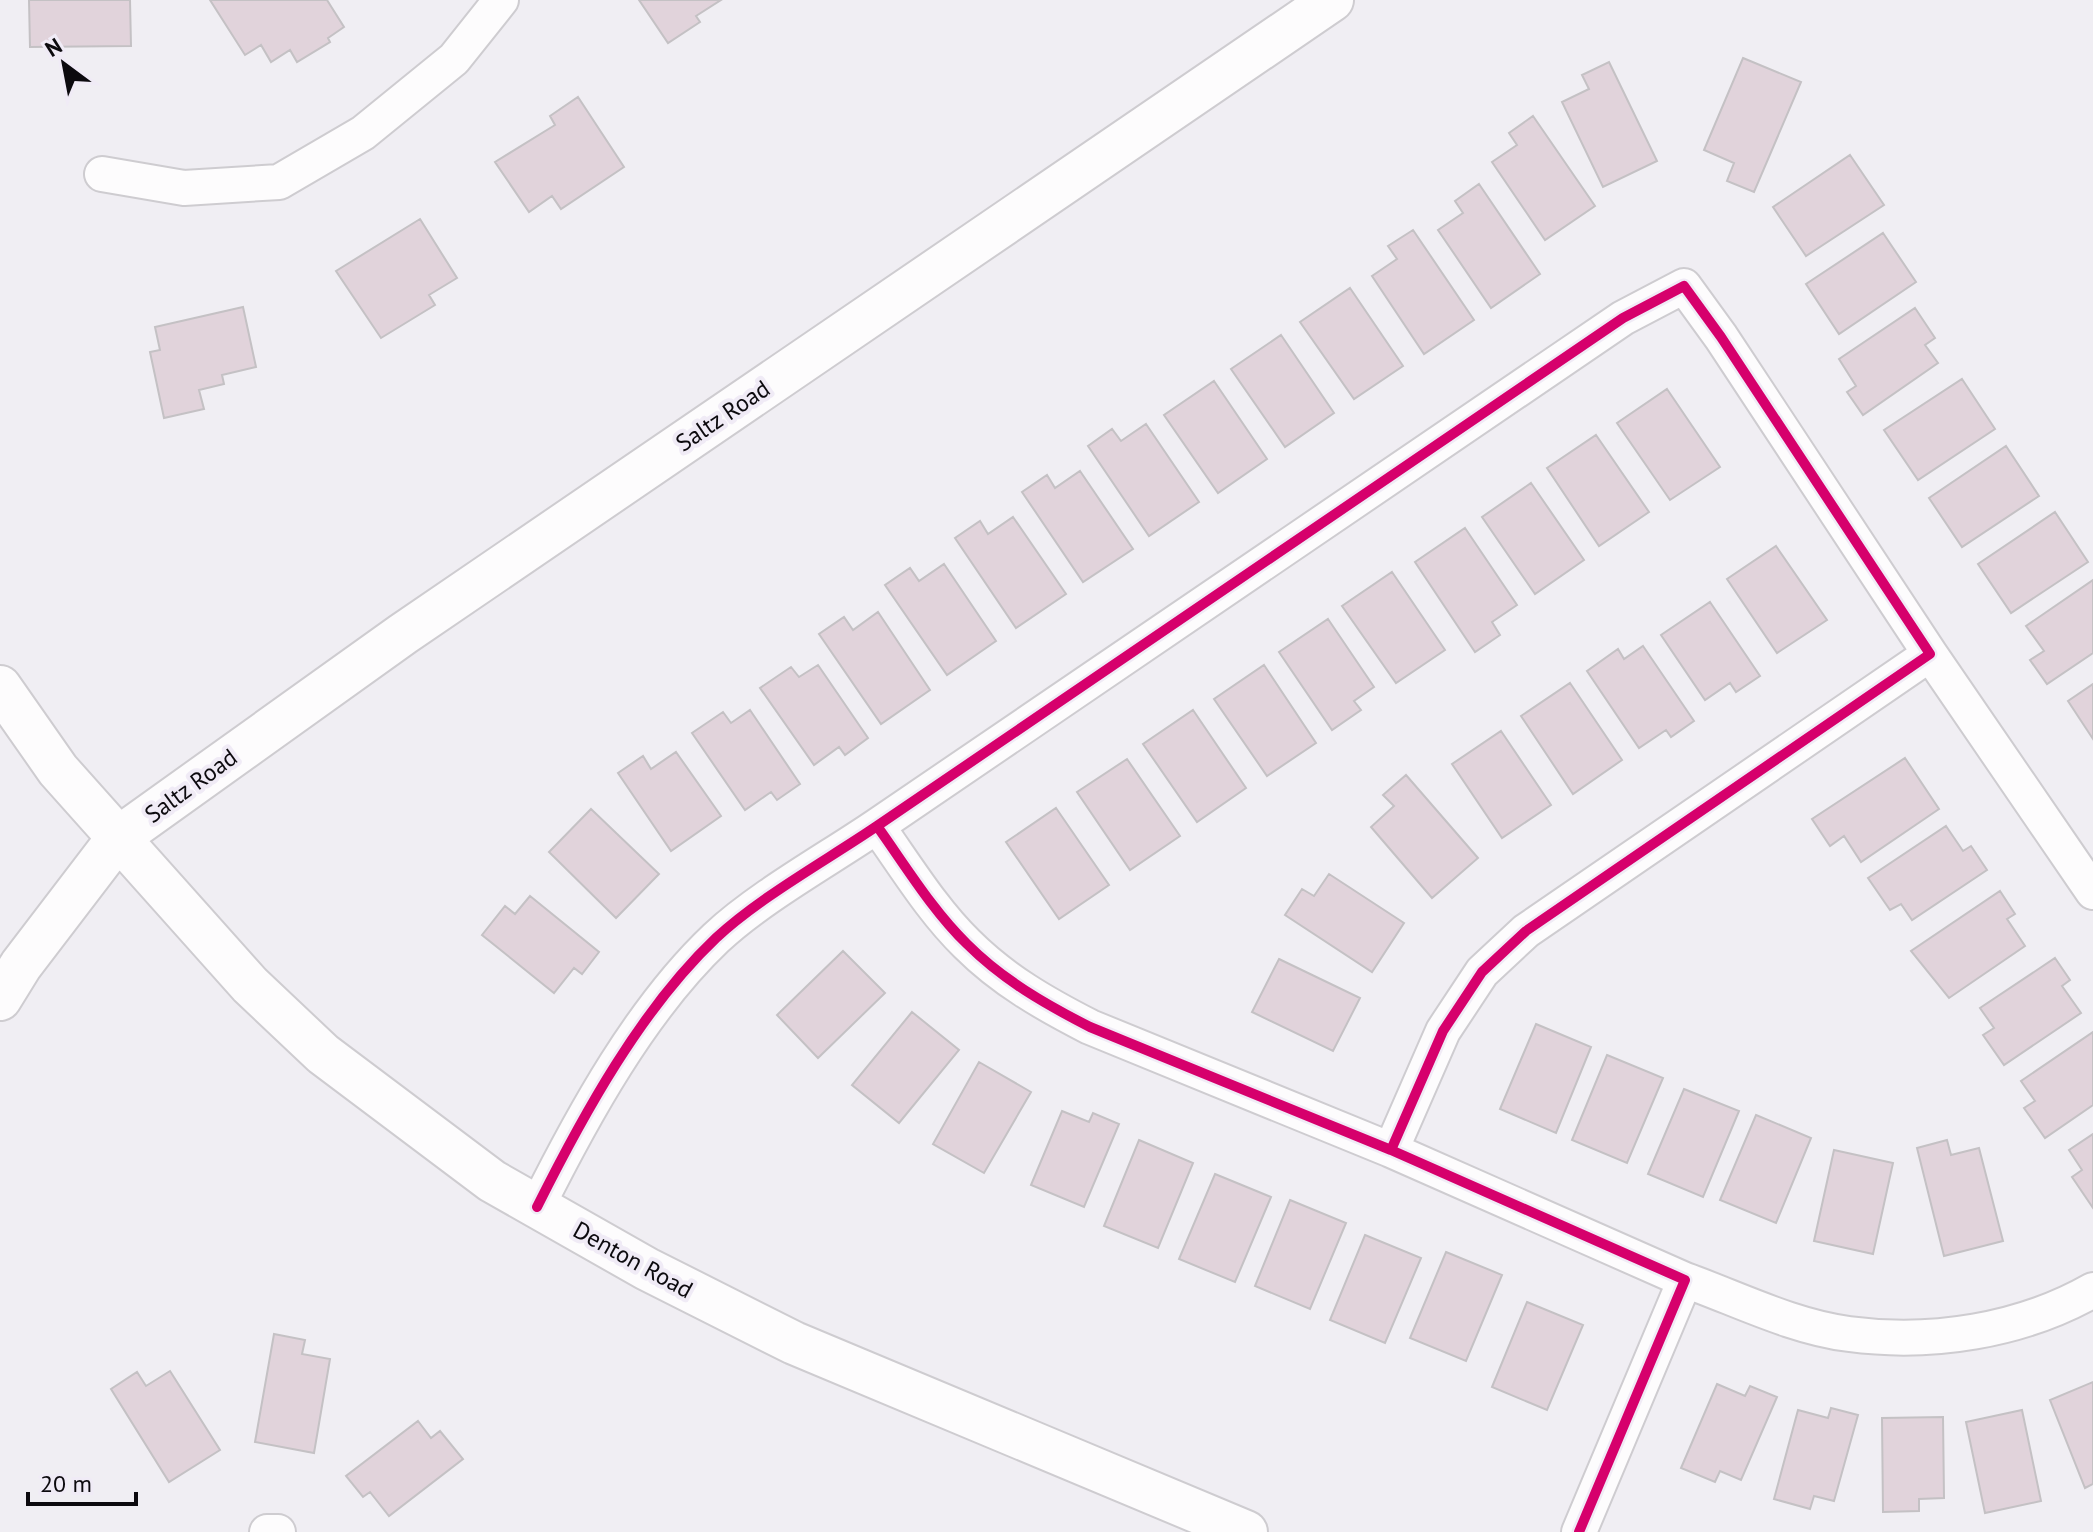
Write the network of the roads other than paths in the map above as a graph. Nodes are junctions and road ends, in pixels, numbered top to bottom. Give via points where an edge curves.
1 (501, 0) edge
2 (1332, 0) edge
3 (102, 174) dead end
4 (1930, 654) junction
5 (0, 687) edge
6 (877, 826) junction
7 (118, 838) junction
8 (2093, 892) edge
9 (0, 999) edge
10 (1391, 1150) junction
11 (537, 1207) junction
12 (1685, 1280) junction
13 (2093, 1290) edge
14 (267, 1532) edge
15 (278, 1532) edge
16 (1246, 1532) edge
17 (1579, 1532) edge

1 - 3 street via 454,59 363,133 279,182 184,188
2 - 7 street, Saltz Road via 403,634
4 - 6 street via 1684,286 1623,318
4 - 8 street
4 - 10 street via 1526,931 1482,972 1443,1031
5 - 7 street, Denton Road via 58,770
6 - 10 street via 965,943 1043,1003
6 - 11 street via 718,936 686,970 650,1014 563,1154
7 - 9 street, Saltz Road
7 - 11 street, Denton Road via 250,985 323,1054 422,1132
10 - 12 street
11 - 16 street, Denton Road via 794,1343
12 - 13 street via 1809,1325 1897,1336 1996,1328
12 - 17 street
14 - 15 street

